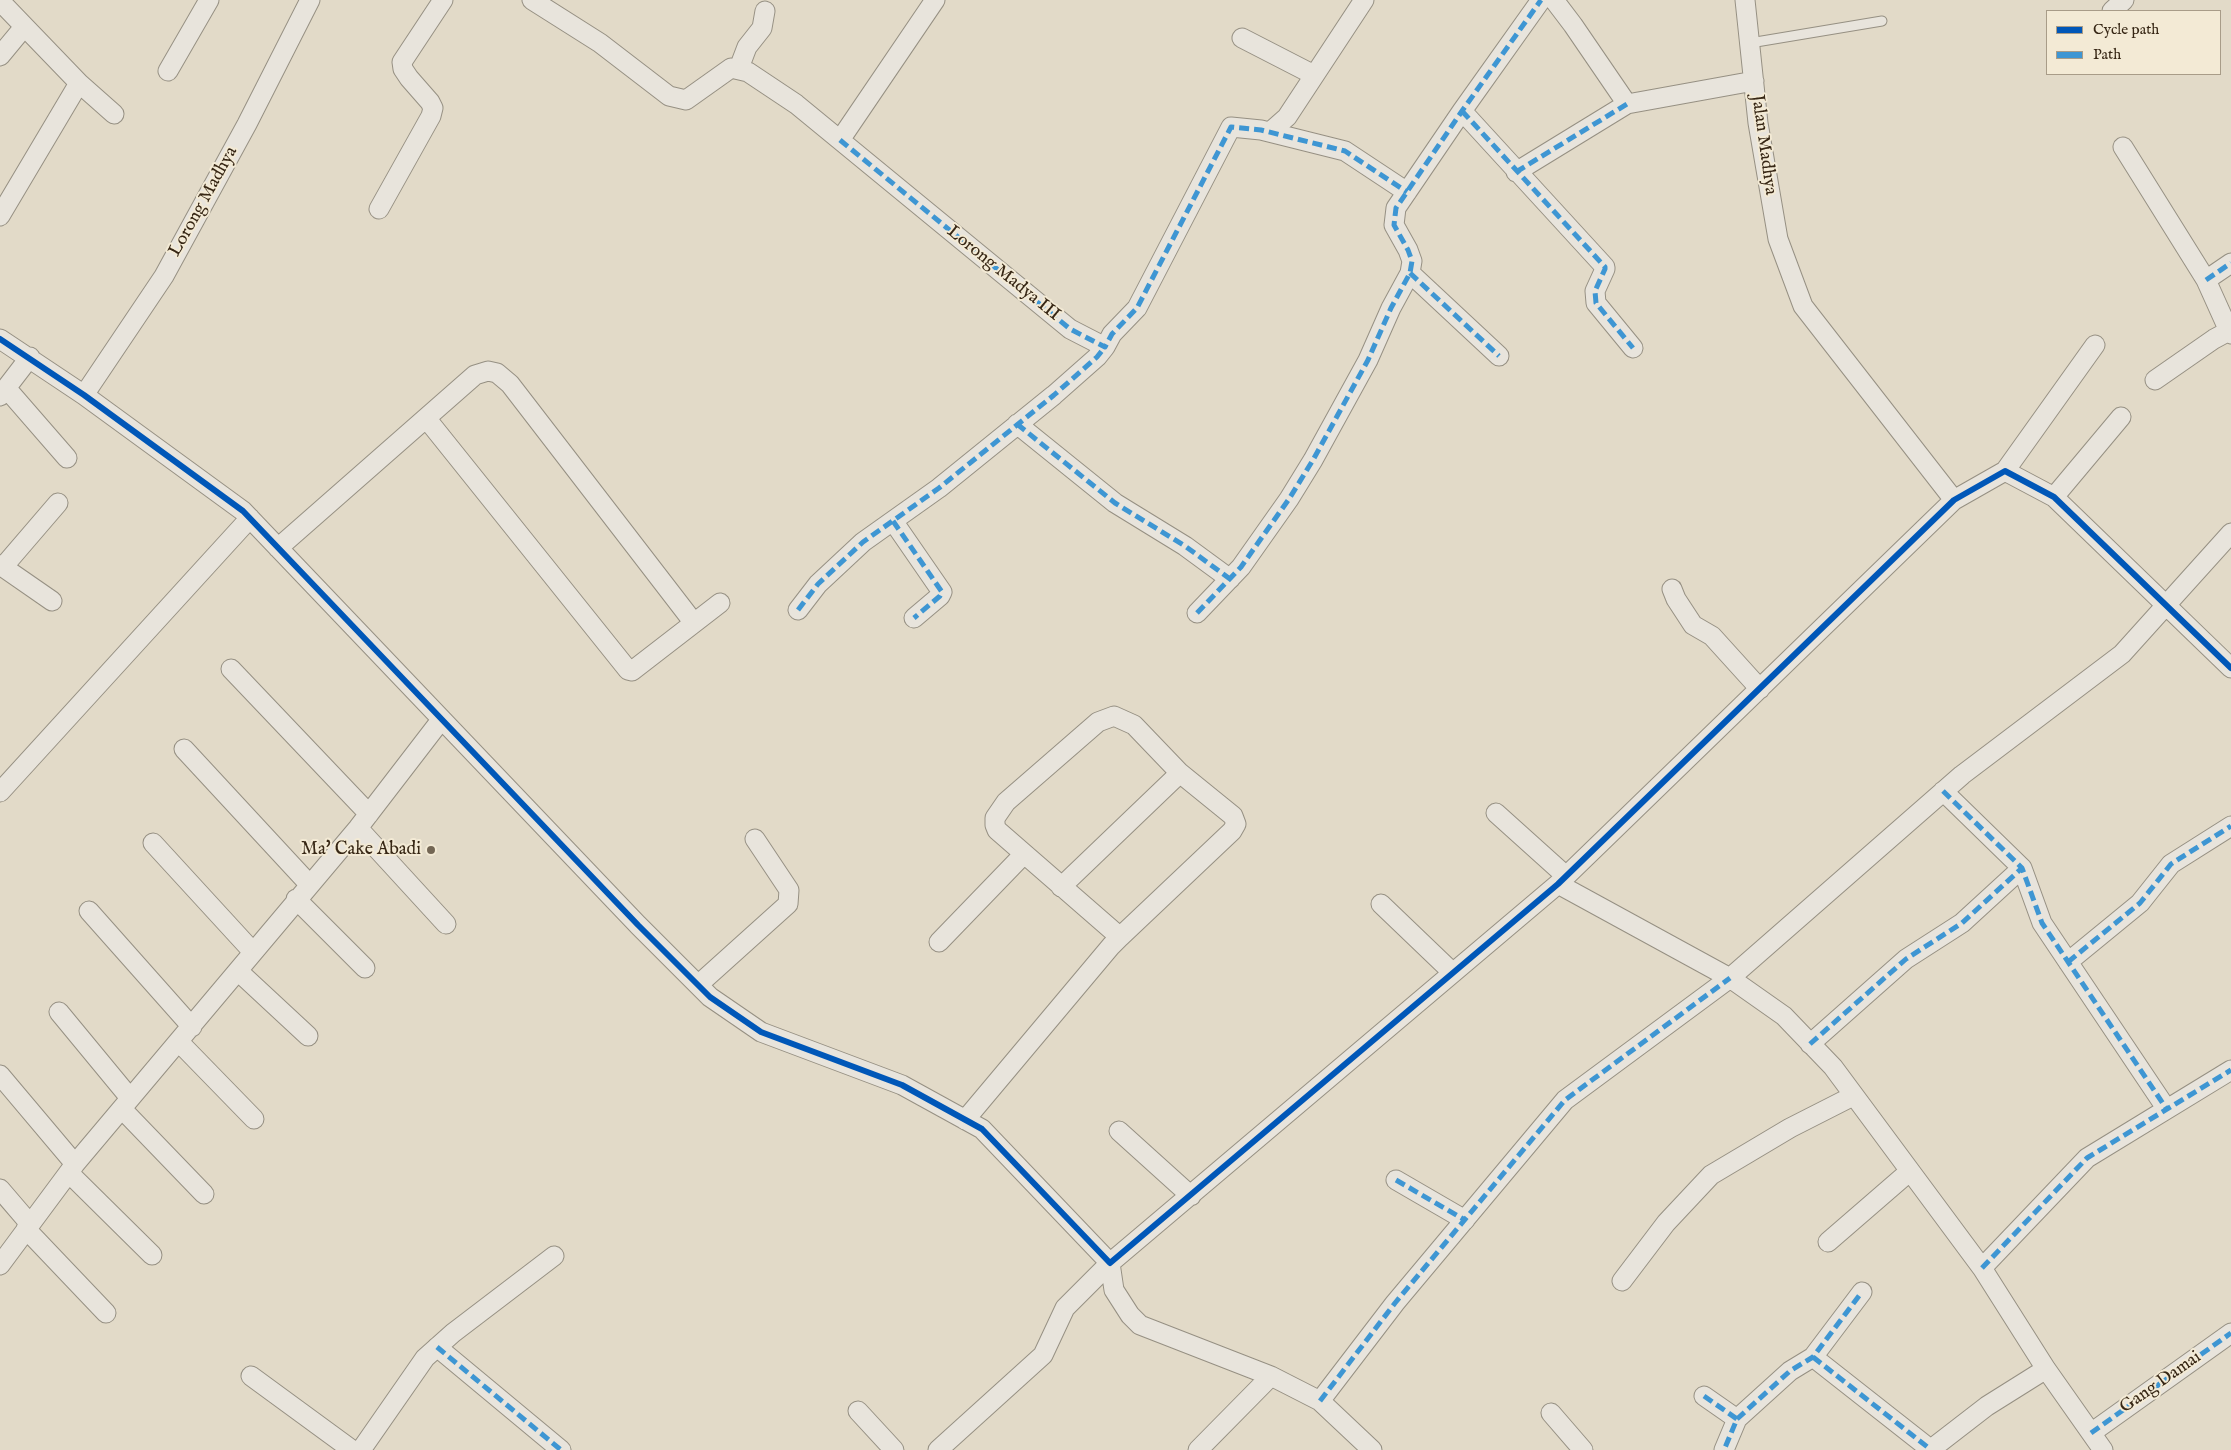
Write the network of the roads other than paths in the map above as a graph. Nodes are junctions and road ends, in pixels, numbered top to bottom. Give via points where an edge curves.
1 (209, 0) edge
2 (310, 0) edge
3 (442, 0) edge
4 (532, 0) edge
5 (935, 0) edge
6 (1364, 0) edge
7 (1541, 0) edge
8 (1554, 0) edge
9 (1745, 0) edge
10 (2124, 0) edge
11 (0, 1) edge
12 (2113, 10) edge
13 (765, 11) dead end
14 (1882, 21) dead end
15 (24, 27) junction
16 (1242, 38) dead end
17 (1750, 43) junction
18 (0, 56) edge
19 (739, 68) junction
20 (168, 71) dead end
21 (1314, 75) junction
22 (1754, 81) junction
23 (79, 84) junction
24 (1627, 104) junction
25 (1462, 111) junction
26 (114, 114) dead end
27 (1270, 132) junction
28 (840, 140) junction
29 (2123, 147) dead end
30 (1516, 172) junction
31 (1407, 192) junction
32 (379, 208) dead end
33 (0, 216) edge
34 (2231, 263) edge
35 (1410, 273) junction
36 (2206, 280) junction
37 (2230, 332) edge
38 (0, 339) edge
39 (2095, 345) dead end
40 (1105, 347) junction
41 (1633, 348) dead end
42 (1499, 356) dead end
43 (30, 357) junction
44 (2155, 380) dead end
45 (3, 393) edge
46 (84, 395) junction
47 (2121, 417) dead end
48 (426, 418) junction
49 (1018, 424) junction
50 (67, 458) dead end
51 (2005, 471) junction
52 (2054, 497) junction
53 (1954, 500) junction
54 (58, 503) dead end
55 (250, 518) junction
56 (893, 520) junction
57 (2231, 533) edge
58 (278, 548) junction
59 (1, 566) edge
60 (1230, 578) junction
61 (1672, 589) dead end
62 (52, 601) dead end
63 (720, 603) dead end
64 (2166, 605) junction
65 (798, 610) dead end
66 (1197, 613) dead end
67 (914, 618) dead end
68 (694, 623) junction
69 (2231, 668) edge
70 (231, 669) dead end
71 (1760, 689) junction
72 (441, 720) junction
73 (184, 749) dead end
74 (1180, 773) junction
75 (1943, 791) junction
76 (0, 792) edge
77 (1496, 813) dead end
78 (363, 821) junction
79 (2231, 826) edge
80 (754, 839) dead end
81 (153, 843) dead end
82 (1024, 854) junction
83 (2022, 868) junction
84 (1562, 880) junction
85 (309, 884) junction
86 (1061, 887) junction
87 (296, 899) junction
88 (1381, 904) dead end
89 (89, 911) dead end
90 (446, 924) dead end
91 (1120, 937) junction
92 (939, 942) dead end
93 (254, 952) junction
94 (2068, 962) junction
95 (365, 968) dead end
96 (238, 971) junction
97 (1454, 973) junction
98 (1730, 978) junction
99 (698, 985) junction
100 (58, 1012) dead end
101 (192, 1027) junction
102 (308, 1036) dead end
103 (179, 1042) junction
104 (1810, 1044) junction
105 (2231, 1070) edge
106 (0, 1075) edge
107 (1853, 1096) junction
108 (126, 1103) junction
109 (2166, 1108) junction
110 (254, 1119) dead end
111 (966, 1120) junction
112 (1119, 1132) dead end
113 (72, 1168) junction
114 (1910, 1171) junction
115 (1396, 1180) dead end
116 (0, 1189) edge
117 (204, 1194) dead end
118 (1191, 1196) junction
119 (1465, 1220) junction
120 (28, 1227) junction
121 (1828, 1242) dead end
122 (152, 1255) dead end
123 (554, 1256) dead end
124 (1110, 1263) junction
125 (0, 1265) edge
126 (1982, 1268) junction
127 (1622, 1281) dead end
128 (1862, 1292) dead end
129 (106, 1312) dead end
130 (2231, 1333) edge
131 (437, 1347) junction
132 (1813, 1357) junction
133 (2046, 1369) junction
134 (252, 1376) dead end
135 (1271, 1376) junction
136 (1704, 1396) dead end
137 (1320, 1401) junction
138 (858, 1410) dead end
139 (1551, 1413) dead end
140 (1737, 1420) junction
141 (2091, 1432) junction
142 (352, 1450) edge
143 (361, 1450) edge
144 (561, 1450) edge
145 (894, 1450) edge
146 (938, 1450) edge
147 (1198, 1450) edge
148 (1372, 1450) edge
149 (1582, 1450) edge
150 (1724, 1450) edge
151 (1930, 1450) edge
152 (2103, 1450) edge

1 - 20 street
2 - 46 street, Lorong Madhya via 164,276
3 - 32 street via 402,62 409,78 430,102 431,116
4 - 19 street via 600,43 669,96 686,100 732,68
5 - 28 street
6 - 21 street
7 - 25 street
8 - 24 street
9 - 17 street, Jalan Madhya
10 - 12 street
11 - 15 street
13 - 19 street via 762,28 747,47
14 - 17 lane
15 - 18 street
15 - 23 street
16 - 21 street
17 - 22 street, Jalan Madhya
19 - 28 street, Lorong Madya III via 796,104
21 - 27 street via 1287,116
22 - 24 street
22 - 53 street, Jalan Madhya via 1778,240 1803,306
23 - 26 street
23 - 33 street
24 - 30 street
25 - 30 street
25 - 31 street
27 - 31 street via 1344,151
27 - 40 street via 1231,127 1227,132 1137,308 1112,334
28 - 40 street, Lorong Madya III via 1070,329
29 - 36 street
30 - 41 street via 1605,266 1595,291 1596,303
31 - 35 street via 1396,208 1394,225 1412,261
34 - 36 street
35 - 42 street
35 - 60 street via 1390,308 1368,360 1313,460 1289,499
36 - 37 street
37 - 44 street
38 - 43 street
39 - 51 street
40 - 49 street
43 - 45 street
43 - 46 street
45 - 50 street
46 - 55 street
47 - 52 street
48 - 58 street
48 - 68 street via 628,670 632,671
48 - 68 street via 475,375 488,371 497,373 510,384
49 - 56 street via 939,488
49 - 60 street via 1115,503
51 - 52 street
51 - 53 street
52 - 64 street
53 - 71 street
54 - 59 street
55 - 58 street
55 - 76 street
56 - 65 street via 824,578
56 - 67 street via 942,592
57 - 64 street
58 - 72 street
59 - 62 street
60 - 66 street
61 - 71 street via 1692,626 1712,636
63 - 68 street
64 - 69 street
64 - 75 street via 2122,654
70 - 78 street
71 - 84 street
72 - 78 street
72 - 99 street
73 - 85 street
74 - 82 street via 1134,725 1114,716 1098,722 1006,802 996,818 997,830
74 - 86 street
74 - 91 street via 1233,816 1236,824 1232,832
75 - 83 street
75 - 98 street
77 - 84 street
78 - 85 street
78 - 90 street
79 - 94 street via 2171,864 2140,904
80 - 99 street via 789,890 788,904
81 - 93 street
82 - 86 street
82 - 92 street
83 - 94 street via 2042,923
83 - 104 street via 1962,923 1906,959
84 - 97 street
84 - 98 street
85 - 87 street
86 - 91 street
87 - 93 street
87 - 95 street
88 - 97 street
89 - 101 street
91 - 111 street
93 - 96 street
94 - 109 street
96 - 101 street
96 - 102 street
97 - 118 street
98 - 104 street via 1784,1016
98 - 119 street via 1565,1100
99 - 111 street via 761,1032 902,1085
100 - 108 street
101 - 103 street
103 - 108 street
103 - 110 street
104 - 107 street
105 - 109 street
106 - 113 street
107 - 114 street
107 - 127 street via 1790,1128 1711,1175 1666,1223
108 - 113 street
108 - 117 street
109 - 126 street via 2087,1158
111 - 124 street via 982,1129
112 - 118 street
113 - 120 street
113 - 122 street
114 - 121 street
114 - 126 street
115 - 119 street
116 - 120 street
118 - 124 street
119 - 137 street via 1395,1303
120 - 125 street
120 - 129 street
123 - 131 street
124 - 135 street via 1114,1290 1140,1325
124 - 146 street via 1065,1308 1043,1355
126 - 133 street
128 - 132 street
130 - 141 street, Gang Damai
131 - 143 street via 425,1358
131 - 144 street
132 - 140 street via 1790,1371
132 - 151 street
133 - 141 street
133 - 151 street via 1987,1406
134 - 142 street
135 - 137 street
135 - 147 street
136 - 140 street
137 - 148 street
138 - 145 street
139 - 149 street
140 - 150 street
141 - 152 street

